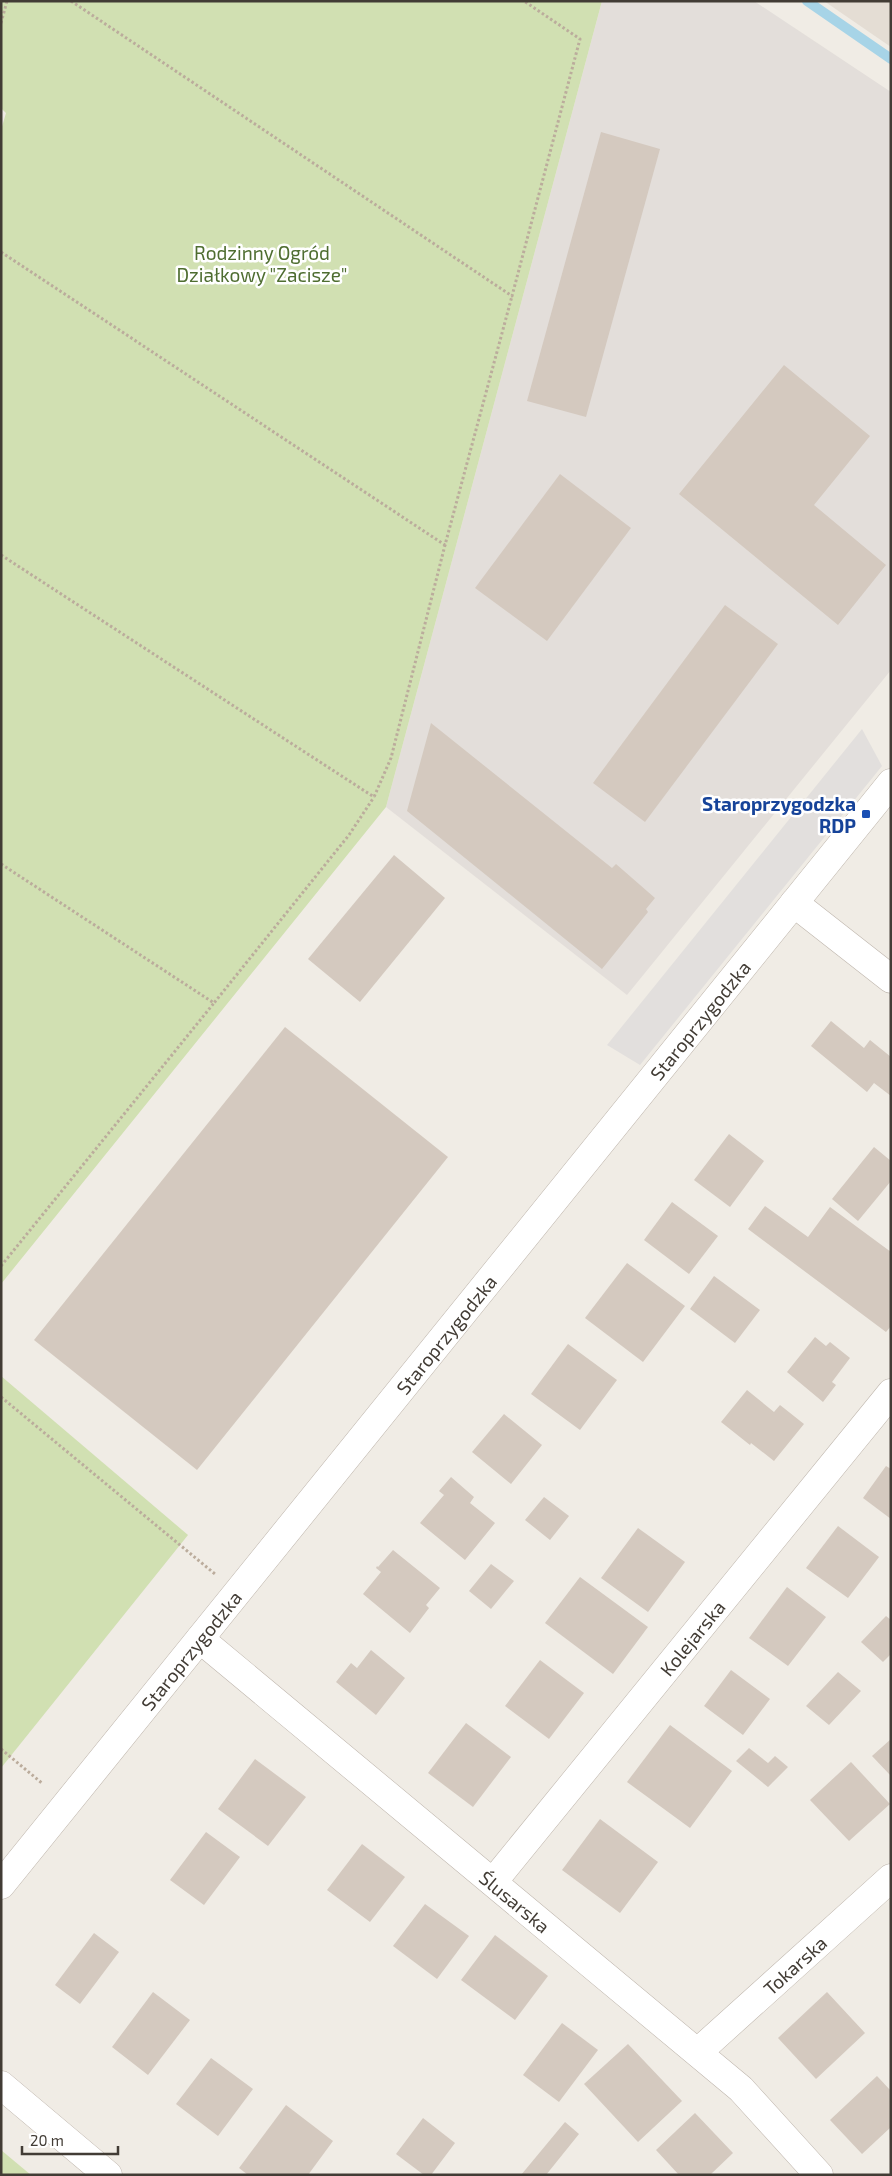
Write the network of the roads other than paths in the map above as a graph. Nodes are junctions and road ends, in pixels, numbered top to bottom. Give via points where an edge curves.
1 (891, 783) edge
2 (794, 903) junction
3 (891, 979) edge
4 (891, 1393) edge
5 (200, 1640) junction
6 (891, 1878) edge
7 (493, 1882) junction
8 (1, 1885) edge
9 (698, 2052) junction
10 (1, 2085) edge
11 (108, 2175) edge
12 (819, 2175) edge

1 - 2 street, Staroprzygodzka
2 - 3 street
2 - 5 street, Staroprzygodzka
4 - 7 street, Kolejarska
5 - 7 street, Ślusarska
5 - 8 street, Staroprzygodzka
6 - 9 street, Tokarska
7 - 9 street, Ślusarska
9 - 12 street, Ślusarska via 741,2089
10 - 11 street

